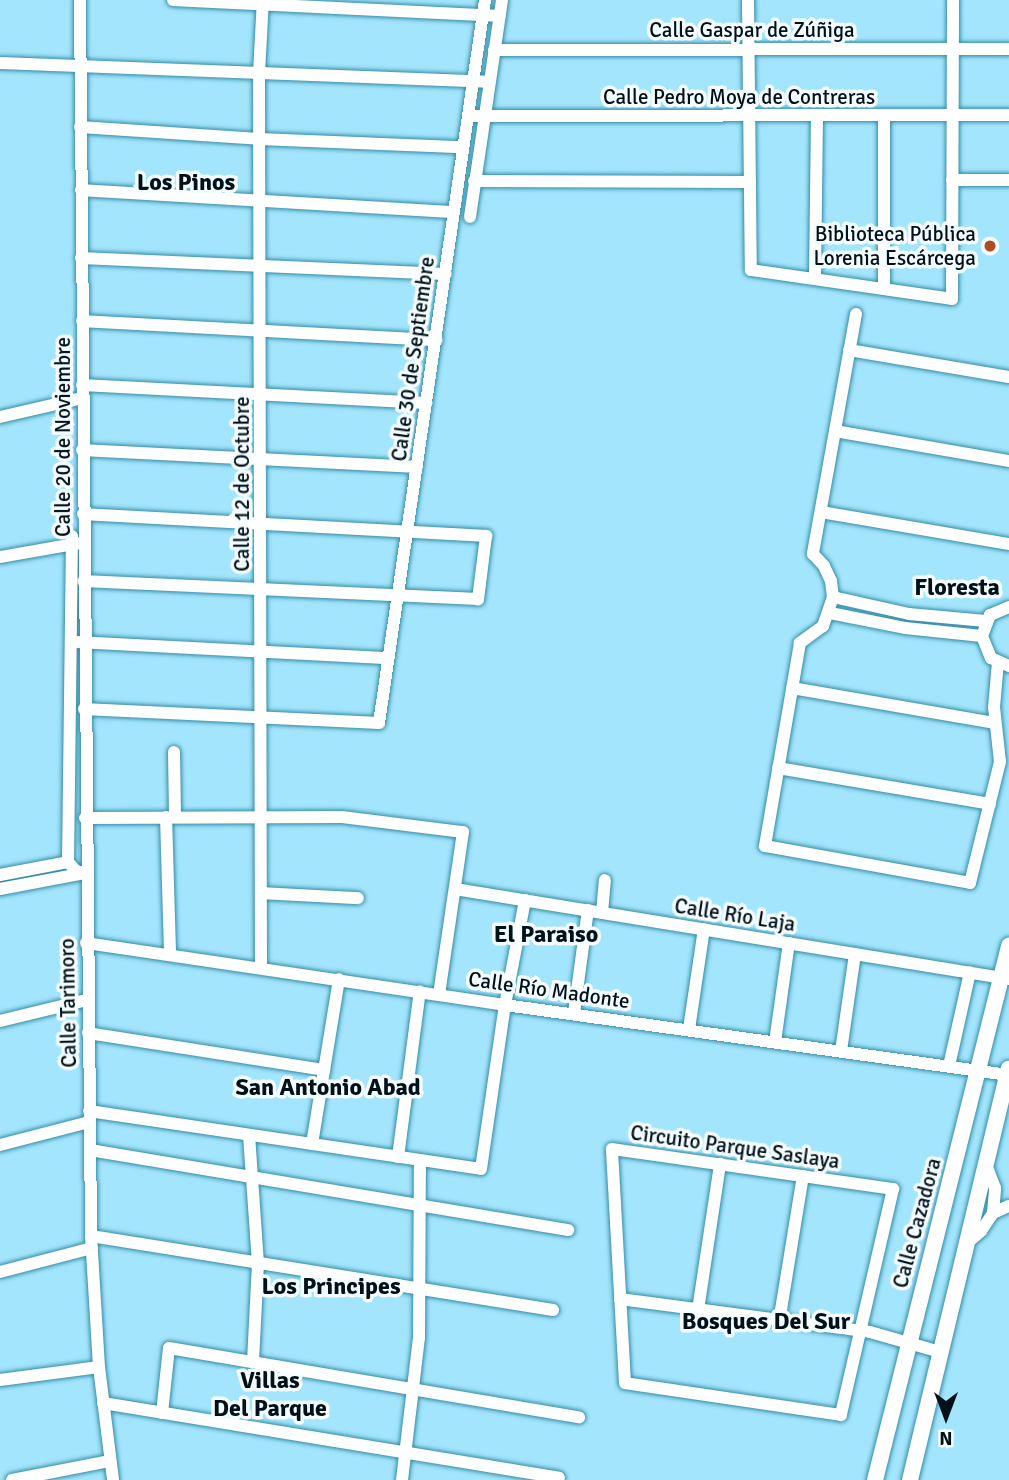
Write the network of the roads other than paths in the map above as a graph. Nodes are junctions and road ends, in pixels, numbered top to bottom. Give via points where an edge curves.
1 (80, 0) edge
2 (173, 0) edge
3 (485, 0) edge
4 (502, 0) edge
5 (748, 0) edge
6 (953, 0) edge
7 (263, 2) edge
8 (327, 4) edge
9 (485, 15) junction
10 (500, 16) junction
11 (749, 49) junction
12 (953, 49) junction
13 (1009, 49) edge
14 (495, 50) junction
15 (80, 61) junction
16 (0, 64) edge
17 (259, 70) junction
18 (475, 79) junction
19 (490, 80) junction
20 (953, 115) junction
21 (1009, 115) edge
22 (469, 116) junction
23 (484, 116) junction
24 (750, 116) junction
25 (817, 116) junction
26 (884, 116) junction
27 (80, 127) junction
28 (259, 139) junction
29 (462, 147) junction
30 (952, 180) junction
31 (1009, 180) edge
32 (474, 181) junction
33 (750, 182) junction
34 (81, 190) junction
35 (260, 201) junction
36 (453, 212) junction
37 (470, 217) dead end
38 (81, 258) junction
39 (260, 267) junction
40 (446, 274) junction
41 (815, 279) junction
42 (884, 289) junction
43 (856, 314) dead end
44 (82, 321) junction
45 (261, 330) junction
46 (436, 340) junction
47 (849, 350) junction
48 (1009, 377) edge
49 (82, 392) junction
50 (261, 394) junction
51 (427, 403) junction
52 (0, 417) edge
53 (835, 431) junction
54 (82, 450) junction
55 (261, 459) junction
56 (1009, 461) edge
57 (417, 467) junction
58 (821, 512) junction
59 (83, 514) junction
60 (261, 524) junction
61 (407, 532) junction
62 (77, 539) junction
63 (1009, 544) edge
64 (0, 549) edge
65 (0, 557) edge
66 (83, 581) junction
67 (261, 589) junction
68 (398, 595) junction
69 (834, 597) junction
70 (1009, 607) edge
71 (830, 613) junction
72 (986, 621) junction
73 (982, 636) junction
74 (70, 642) junction
75 (85, 643) junction
76 (261, 652) junction
77 (388, 658) junction
78 (1003, 664) edge
79 (792, 688) junction
80 (84, 709) junction
81 (261, 717) junction
82 (995, 723) junction
83 (174, 752) dead end
84 (778, 768) junction
85 (990, 804) junction
86 (261, 816) junction
87 (171, 817) junction
88 (85, 818) junction
89 (68, 862) junction
90 (85, 873) junction
91 (0, 875) edge
92 (605, 880) dead end
93 (0, 889) edge
94 (454, 889) junction
95 (261, 893) junction
96 (358, 898) dead end
97 (525, 900) junction
98 (588, 911) junction
99 (602, 913) junction
100 (704, 929) junction
101 (86, 943) junction
102 (789, 943) junction
103 (1009, 946) edge
104 (855, 954) junction
105 (170, 955) junction
106 (261, 968) junction
107 (970, 972) junction
108 (1005, 978) edge
109 (339, 979) junction
110 (420, 991) junction
111 (439, 994) junction
112 (87, 1000) junction
113 (505, 1006) junction
114 (574, 1013) junction
115 (0, 1021) edge
116 (689, 1029) junction
117 (88, 1032) junction
118 (775, 1042) junction
119 (841, 1051) junction
120 (949, 1066) junction
121 (324, 1070) junction
122 (978, 1070) junction
123 (1008, 1072) edge
124 (89, 1116) junction
125 (249, 1135) junction
126 (0, 1144) edge
127 (312, 1144) junction
128 (90, 1150) junction
129 (398, 1157) junction
130 (420, 1160) junction
131 (720, 1164) junction
132 (986, 1164) junction
133 (803, 1176) junction
134 (254, 1177) junction
135 (421, 1205) junction
136 (1009, 1206) edge
137 (993, 1213) junction
138 (568, 1230) dead end
139 (91, 1242) junction
140 (966, 1244) junction
141 (258, 1262) junction
142 (0, 1272) edge
143 (421, 1289) junction
144 (620, 1299) junction
145 (553, 1310) dead end
146 (698, 1310) junction
147 (779, 1322) junction
148 (859, 1333) junction
149 (907, 1345) junction
150 (939, 1356) junction
151 (253, 1362) junction
152 (99, 1367) junction
153 (0, 1380) edge
154 (415, 1387) junction
155 (103, 1403) junction
156 (162, 1413) junction
157 (579, 1417) dead end
158 (406, 1454) junction
159 (110, 1461) junction
160 (559, 1478) dead end
161 (12, 1480) edge
162 (113, 1480) edge
163 (402, 1480) edge
164 (875, 1480) edge
165 (910, 1480) edge

1 - 15 street, Calle 20 de Noviembre
2 - 7 street
3 - 9 street, Calle 30 de Septiembre
4 - 10 street
5 - 11 street
6 - 12 street
7 - 8 street
7 - 17 street, Calle 12 de Octubre
8 - 9 street
9 - 10 street
9 - 18 street, Calle 30 de Septiembre
10 - 14 street
11 - 12 street, Calle Gaspar de Zúñiga
11 - 14 street, Calle Gaspar de Zúñiga
11 - 24 street
12 - 13 street, Calle Gaspar de Zúñiga
12 - 20 street
14 - 19 street
15 - 16 street
15 - 17 street
15 - 27 street, Calle 20 de Noviembre
17 - 18 street
17 - 28 street, Calle 12 de Octubre
18 - 19 street
18 - 22 street, Calle 30 de Septiembre
19 - 23 street
20 - 21 street, Calle Pedro Moya de Contreras
20 - 26 street, Calle Pedro Moya de Contreras
20 - 30 street
22 - 23 street, Calle Pedro Moya de Contreras
22 - 29 street, Calle 30 de Septiembre
23 - 24 street, Calle Pedro Moya de Contreras
23 - 32 street
24 - 25 street, Calle Pedro Moya de Contreras
24 - 33 street
25 - 26 street, Calle Pedro Moya de Contreras
25 - 41 street
26 - 42 street
27 - 28 street
27 - 34 street, Calle 20 de Noviembre
28 - 29 street
28 - 35 street, Calle 12 de Octubre
29 - 36 street, Calle 30 de Septiembre
30 - 31 street
30 - 42 street via 952,299
32 - 33 street
32 - 37 street
33 - 41 street via 751,270
34 - 35 street
34 - 38 street, Calle 20 de Noviembre
35 - 36 street
35 - 39 street, Calle 12 de Octubre
36 - 40 street, Calle 30 de Septiembre
38 - 39 street
38 - 44 street, Calle 20 de Noviembre
39 - 40 street
39 - 45 street, Calle 12 de Octubre
40 - 46 street, Calle 30 de Septiembre
41 - 42 street
43 - 47 street
44 - 45 street
44 - 49 street, Calle 20 de Noviembre
45 - 46 street
45 - 50 street, Calle 12 de Octubre
46 - 51 street, Calle 30 de Septiembre
47 - 48 street
47 - 53 street
49 - 50 street
49 - 52 street
49 - 54 street, Calle 20 de Noviembre
50 - 51 street
50 - 55 street, Calle 12 de Octubre
51 - 57 street, Calle 30 de Septiembre
53 - 56 street
53 - 58 street
54 - 55 street
54 - 59 street, Calle 20 de Noviembre
55 - 57 street
55 - 60 street, Calle 12 de Octubre
57 - 61 street, Calle 30 de Septiembre
58 - 63 street
58 - 69 street via 813,554 824,566
59 - 60 street
59 - 62 street, Calle 20 de Noviembre
60 - 61 street
60 - 67 street, Calle 12 de Octubre
61 - 68 street, Calle 30 de Septiembre
61 - 68 street via 486,536 478,599
62 - 64 street
62 - 65 street
62 - 66 street, Calle 20 de Noviembre
62 - 74 street
66 - 67 street
66 - 75 street, Calle 20 de Noviembre
67 - 68 street
67 - 76 street, Calle 12 de Octubre
68 - 77 street, Calle 30 de Septiembre
69 - 71 street
69 - 72 street via 909,614
70 - 72 street via 996,610
71 - 73 street via 905,628
71 - 79 street via 818,631 800,643
72 - 73 street
73 - 78 street via 986,652
74 - 75 street
74 - 89 street
75 - 76 street
75 - 80 street, Calle 20 de Noviembre
76 - 77 street
76 - 81 street, Calle 12 de Octubre
77 - 81 street, Calle 30 de Septiembre via 379,723
78 - 82 street
79 - 82 street
79 - 84 street
80 - 81 street
80 - 88 street, Calle 20 de Noviembre
81 - 86 street, Calle 12 de Octubre
82 - 85 street via 1000,762
83 - 87 street
84 - 85 street
84 - 85 street via 765,846 970,883
86 - 87 street
86 - 94 street via 383,820 463,832
86 - 95 street, Calle 12 de Octubre
87 - 88 street
87 - 105 street
88 - 90 street, Calle 20 de Noviembre
89 - 90 street
89 - 91 street
90 - 93 street
90 - 101 street, Calle Tarimoro
92 - 99 street
94 - 97 street, Calle Río Laja
94 - 111 street
95 - 96 street
95 - 106 street, Calle 12 de Octubre
97 - 98 street, Calle Río Laja
97 - 113 street
98 - 99 street, Calle Río Laja
98 - 114 street
99 - 100 street, Calle Río Laja
100 - 102 street, Calle Río Laja
100 - 116 street
101 - 105 street, Calle Río Madonte
101 - 112 street, Calle Tarimoro
102 - 104 street, Calle Río Laja
102 - 118 street
103 - 108 street, Calle Cazadora
104 - 107 street, Calle Río Laja
104 - 119 street
105 - 106 street, Calle Río Madonte
106 - 109 street, Calle Río Madonte
107 - 108 street, Calle Río Laja
107 - 120 street
108 - 122 street, Calle Cazadora
109 - 110 street, Calle Río Madonte
109 - 121 street
110 - 111 street, Calle Río Madonte
110 - 129 street
111 - 113 street, Calle Río Madonte
112 - 115 street
112 - 117 street, Calle Tarimoro
113 - 114 street, Calle Río Madonte
113 - 130 street via 481,1170
114 - 116 street, Calle Río Madonte
116 - 118 street, Calle Río Madonte
117 - 121 street
117 - 124 street, Calle Tarimoro
118 - 119 street, Calle Río Madonte
119 - 120 street, Calle Río Madonte
120 - 122 street, Calle Río Madonte
121 - 127 street
122 - 123 street, Calle Río Madonte
122 - 149 street, Calle Cazadora
123 - 132 street
124 - 125 street
124 - 126 street
124 - 128 street, Calle Tarimoro
125 - 127 street
125 - 134 street
127 - 129 street
128 - 134 street
128 - 139 street, Calle Tarimoro
129 - 130 street
130 - 135 street
131 - 133 street, Circuito Parque Saslaya
131 - 144 street, Circuito Parque Saslaya via 612,1149
131 - 146 street
132 - 137 street via 995,1188
132 - 140 street
133 - 147 street
133 - 148 street, Circuito Parque Saslaya via 894,1189
134 - 135 street
134 - 141 street
135 - 138 street
135 - 143 street
136 - 137 street
137 - 140 street
139 - 141 street
139 - 142 street
139 - 152 street, Calle Tarimoro
140 - 150 street
141 - 143 street
141 - 151 street
143 - 145 street
143 - 154 street
144 - 146 street
144 - 148 street, Circuito Parque Saslaya via 625,1383 841,1415
146 - 147 street
147 - 148 street
148 - 149 street
149 - 150 street
149 - 164 street, Calle Cazadora
150 - 165 street
151 - 154 street
151 - 156 street via 169,1348
152 - 153 street
152 - 155 street, Calle Tarimoro
154 - 157 street
154 - 158 street
155 - 156 street
155 - 159 street, Calle Tarimoro
156 - 158 street
158 - 160 street
158 - 163 street
159 - 161 street
159 - 162 street, Calle Tarimoro

